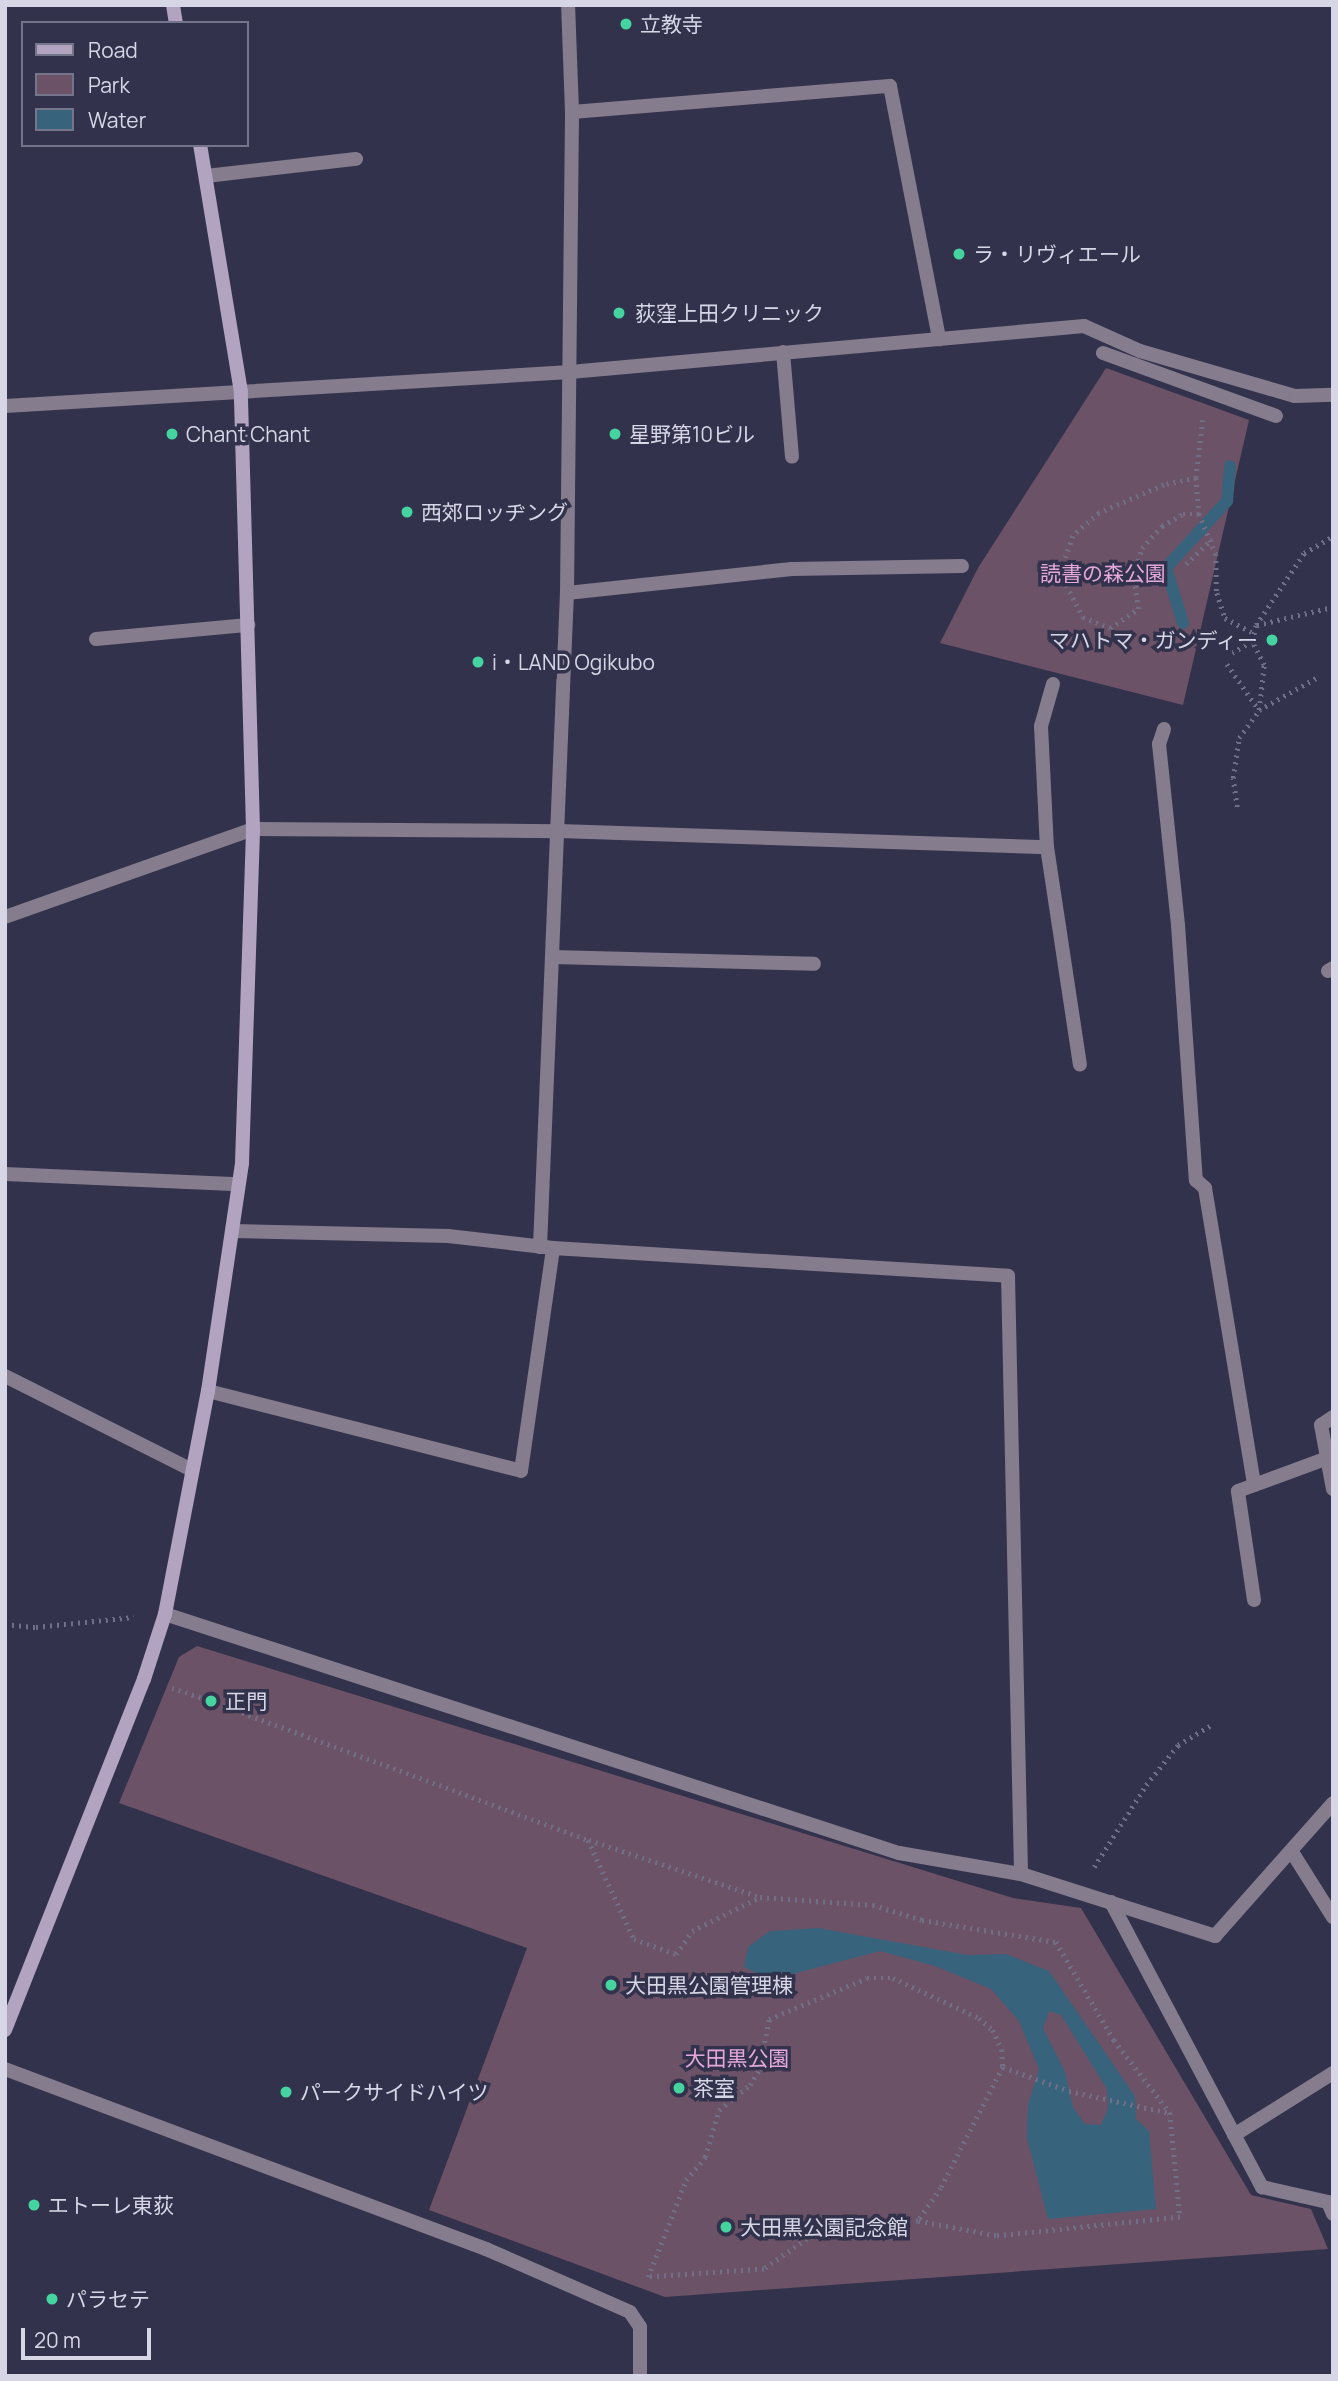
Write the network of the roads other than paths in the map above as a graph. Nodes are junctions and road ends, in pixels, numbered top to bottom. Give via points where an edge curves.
1 (568, 5) edge
2 (572, 113) junction
3 (200, 147) edge
4 (356, 159) dead end
5 (206, 176) junction
6 (939, 339) junction
7 (783, 352) junction
8 (1103, 353) dead end
9 (570, 372) junction
10 (241, 392) junction
11 (1333, 395) edge
12 (5, 406) edge
13 (1276, 416) dead end
14 (792, 457) dead end
15 (962, 566) dead end
16 (567, 593) junction
17 (248, 625) junction
18 (96, 639) dead end
19 (1053, 684) dead end
20 (1164, 729) dead end
21 (253, 829) junction
22 (559, 831) junction
23 (1047, 847) junction
24 (5, 917) edge
25 (553, 957) junction
26 (814, 964) dead end
27 (1080, 1065) dead end
28 (5, 1174) edge
29 (238, 1184) junction
30 (232, 1231) junction
31 (546, 1247) junction
32 (5, 1376) edge
33 (208, 1391) junction
34 (1333, 1417) edge
35 (1325, 1459) junction
36 (190, 1469) junction
37 (1254, 1485) junction
38 (1333, 1489) edge
39 (1254, 1600) dead end
40 (165, 1614) junction
41 (1333, 1803) edge
42 (1292, 1852) junction
43 (1021, 1874) junction
44 (1111, 1902) junction
45 (1333, 1917) edge
46 (5, 2030) edge
47 (5, 2069) edge
48 (1333, 2073) edge
49 (1234, 2135) junction
50 (1333, 2214) edge
51 (640, 2376) edge

1 - 2 street
2 - 6 street via 890,86
2 - 9 street
3 - 5 street
4 - 5 street
5 - 10 street
6 - 7 street
6 - 11 street via 1084,326 1140,351 1295,396
7 - 9 street
7 - 14 street
8 - 13 street via 1213,397
9 - 10 street
9 - 16 street
10 - 12 street
10 - 17 street
15 - 16 street via 792,569
16 - 22 street
17 - 18 street
17 - 21 street
19 - 23 street via 1041,726
20 - 37 street via 1159,744 1178,925 1196,1180 1205,1188
21 - 22 street
21 - 24 street
21 - 29 street
22 - 23 street
22 - 25 street
23 - 27 street
25 - 26 street
25 - 31 street
28 - 29 street
29 - 30 street
30 - 31 street via 448,1236
30 - 33 street
31 - 33 street via 521,1471
31 - 43 street via 1008,1276
32 - 36 street
33 - 36 street
34 - 35 street via 1321,1425
35 - 37 street
35 - 38 street
36 - 40 street
37 - 39 street via 1238,1491
40 - 43 street via 899,1853
40 - 46 street via 144,1679
41 - 42 street
42 - 44 street via 1215,1936
42 - 45 street
43 - 44 street
44 - 49 street
47 - 51 street via 486,2249 629,2312 640,2327
48 - 49 street
49 - 50 street via 1262,2187 1328,2202

